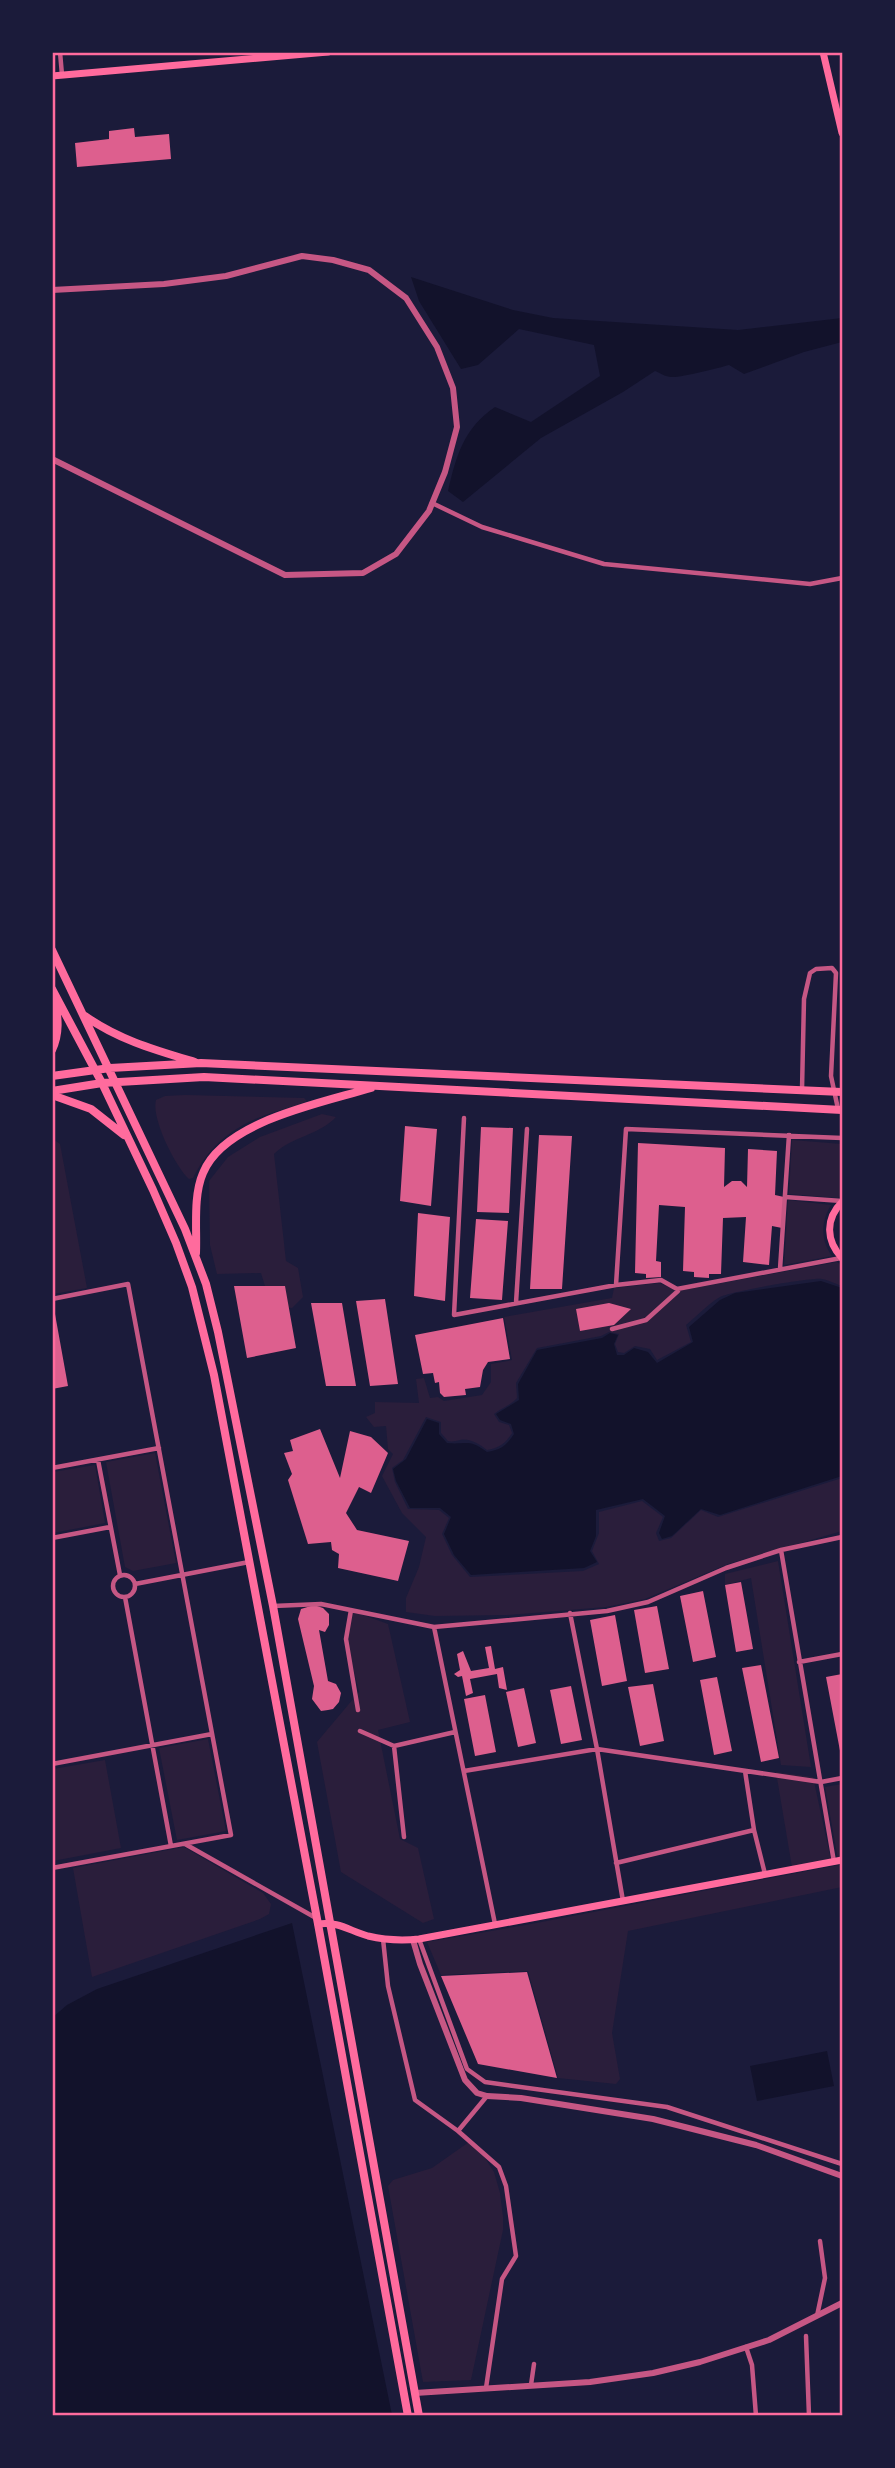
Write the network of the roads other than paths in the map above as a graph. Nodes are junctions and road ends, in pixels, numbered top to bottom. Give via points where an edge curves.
1 (60, 52) edge
2 (328, 52) edge
3 (823, 52) edge
4 (62, 75) junction
5 (52, 76) edge
6 (842, 133) edge
7 (52, 290) edge
8 (52, 460) edge
9 (432, 503) junction
10 (842, 578) edge
11 (52, 950) edge
12 (53, 990) edge
13 (83, 1015) junction
14 (52, 1050) edge
15 (201, 1063) junction
16 (110, 1068) junction
17 (96, 1070) junction
18 (52, 1076) edge
19 (117, 1082) junction
20 (102, 1083) junction
21 (376, 1087) junction
22 (802, 1090) junction
23 (839, 1091) edge
24 (52, 1093) edge
25 (840, 1110) edge
26 (464, 1118) dead end
27 (527, 1129) dead end
28 (789, 1135) junction
29 (842, 1138) edge
30 (129, 1139) junction
31 (785, 1197) junction
32 (842, 1202) edge
33 (196, 1255) junction
34 (842, 1258) edge
35 (780, 1269) junction
36 (616, 1285) junction
37 (678, 1291) dead end
38 (52, 1299) edge
39 (516, 1303) junction
40 (612, 1329) dead end
41 (159, 1448) junction
42 (98, 1460) junction
43 (52, 1468) edge
44 (111, 1527) junction
45 (842, 1537) edge
46 (52, 1538) edge
47 (781, 1550) junction
48 (249, 1562) junction
49 (120, 1575) junction
50 (183, 1575) junction
51 (135, 1584) junction
52 (125, 1597) junction
53 (273, 1606) junction
54 (351, 1610) junction
55 (570, 1612) junction
56 (434, 1627) junction
57 (842, 1654) edge
58 (799, 1662) junction
59 (358, 1710) dead end
60 (360, 1731) dead end
61 (455, 1732) junction
62 (212, 1734) junction
63 (153, 1745) junction
64 (394, 1746) junction
65 (597, 1749) junction
66 (52, 1764) edge
67 (464, 1771) junction
68 (745, 1771) junction
69 (842, 1779) edge
70 (821, 1782) junction
71 (754, 1830) junction
72 (404, 1837) dead end
73 (185, 1844) junction
74 (172, 1846) junction
75 (838, 1861) edge
76 (616, 1863) junction
77 (52, 1868) edge
78 (765, 1875) junction
79 (623, 1902) junction
80 (318, 1921) junction
81 (331, 1922) junction
82 (495, 1926) junction
83 (383, 1939) junction
84 (416, 1939) junction
85 (487, 2096) junction
86 (458, 2131) junction
87 (842, 2164) edge
88 (842, 2176) edge
89 (820, 2241) dead end
90 (842, 2303) edge
91 (817, 2316) junction
92 (806, 2336) dead end
93 (746, 2347) junction
94 (534, 2364) dead end
95 (531, 2385) junction
96 (486, 2388) junction
97 (415, 2393) junction
98 (408, 2416) edge
99 (419, 2416) edge
100 (756, 2416) edge
101 (809, 2416) edge

1 - 4 street
2 - 4 main road
3 - 6 main road
4 - 5 main road
7 - 9 street via 226,276 302,256 369,270 406,298 437,347 453,388 457,427
8 - 9 street via 285,575 363,573 396,554
9 - 10 street via 482,527 604,564 810,584
11 - 13 main road
12 - 14 main road via 58,1027
12 - 17 main road
13 - 15 main road via 127,1040
13 - 16 main road
15 - 16 main road
15 - 22 main road
16 - 17 main road
16 - 19 main road
17 - 18 main road
17 - 20 main road
19 - 20 main road
19 - 21 main road via 204,1077
19 - 33 main road
20 - 24 main road
20 - 30 main road
21 - 25 main road
21 - 33 main road via 281,1116 222,1146 207,1164 200,1185
22 - 23 main road
22 - 23 street via 804,999 810,973 825,967 836,973 831,1076
23 - 25 street
24 - 30 main road via 91,1109
26 - 39 street via 454,1315
27 - 39 street
28 - 29 street
28 - 31 street
28 - 36 street via 626,1129
30 - 48 main road via 192,1287 214,1375
31 - 32 street
31 - 35 street
32 - 34 main road via 829,1227 832,1244
33 - 53 main road via 225,1363
34 - 35 street
35 - 36 street via 677,1289 661,1280
36 - 39 street
37 - 40 street via 646,1320
38 - 41 street via 128,1284
41 - 42 street
41 - 50 street
42 - 43 street
42 - 44 street
44 - 46 street
44 - 49 street
45 - 47 street
47 - 55 street via 648,1602 607,1611
47 - 58 street
48 - 50 street
48 - 80 main road
49 - 51 street via 131,1577
49 - 52 street via 113,1588
50 - 51 street
50 - 62 street
51 - 52 street via 132,1594
52 - 63 street
53 - 54 street via 321,1604
53 - 81 main road
54 - 56 street
54 - 59 street via 346,1639
55 - 56 street
55 - 65 street
56 - 61 street
57 - 58 street
58 - 70 street
60 - 64 street
61 - 64 street
61 - 67 street
62 - 63 street
62 - 73 street via 231,1835
63 - 66 street
63 - 74 street
64 - 72 street
65 - 67 street
65 - 68 street
65 - 76 street
67 - 82 street
68 - 70 street
68 - 71 street
69 - 70 street
70 - 75 street
71 - 76 street
71 - 78 street
73 - 74 street
73 - 80 street
74 - 77 street
75 - 78 main road
76 - 79 street
78 - 79 main road
79 - 82 main road
80 - 81 main road
80 - 98 main road
81 - 83 main road
81 - 97 main road
82 - 84 main road
83 - 84 main road
83 - 86 street via 388,1986 415,2100
84 - 85 street via 420,1964 465,2080
84 - 87 street via 467,2068 485,2082 667,2107
85 - 86 street
85 - 88 street via 653,2119 756,2145
86 - 96 street via 499,2166 516,2256 502,2279
89 - 91 street via 825,2278
90 - 91 street
91 - 93 street
92 - 101 street
93 - 95 street via 653,2373
93 - 100 street
94 - 95 street
95 - 96 street
96 - 97 street
97 - 99 main road

